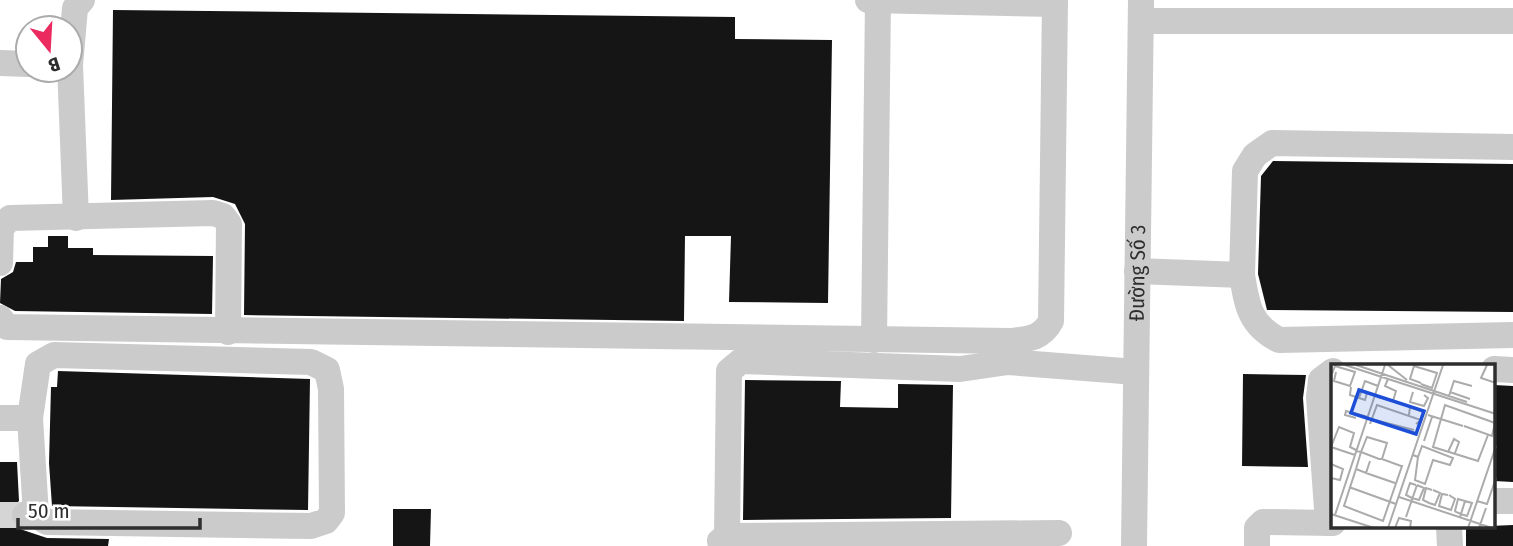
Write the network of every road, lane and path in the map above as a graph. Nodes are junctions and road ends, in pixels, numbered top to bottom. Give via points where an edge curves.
1 (868, 0) edge
2 (878, 0) edge
3 (1055, 2) edge
4 (1141, 10) edge
5 (1513, 21) edge
6 (71, 84) edge
7 (1513, 147) edge
8 (76, 218) junction
9 (0, 263) edge
10 (1138, 271) junction
11 (1242, 275) junction
12 (0, 318) edge
13 (228, 332) junction
14 (1513, 335) edge
15 (874, 340) junction
16 (1136, 372) junction
17 (1331, 372) edge
18 (0, 418) edge
19 (30, 418) junction
20 (1330, 523) edge
21 (1449, 528) edge
22 (1059, 533) dead end
23 (724, 541) edge
24 (1134, 546) edge
25 (1256, 546) edge
26 (1450, 546) edge

1 - 2 street
2 - 3 street
2 - 15 street
3 - 15 street via 1051,321 1045,332 1030,339
4 - 5 street
4 - 10 street, Đường Số 3
6 - 8 street
7 - 11 street via 1272,143 1255,155 1245,171
8 - 9 street via 10,218 3,222
8 - 13 street via 223,216 229,224
10 - 11 street
10 - 16 street, Đường Số 3
11 - 14 street via 1248,312 1264,332 1279,340
12 - 13 street via 7,327
13 - 15 street
16 - 23 street via 1009,362 960,369 741,361 729,371
16 - 24 street, Đường Số 3
17 - 20 street via 1321,380 1319,397
18 - 19 street
19 - 19 street via 30,515 47,522 311,526 326,521 332,513 331,388 327,370 311,362 54,355 38,364
20 - 25 street via 1263,522 1257,528
21 - 26 street
22 - 23 street

